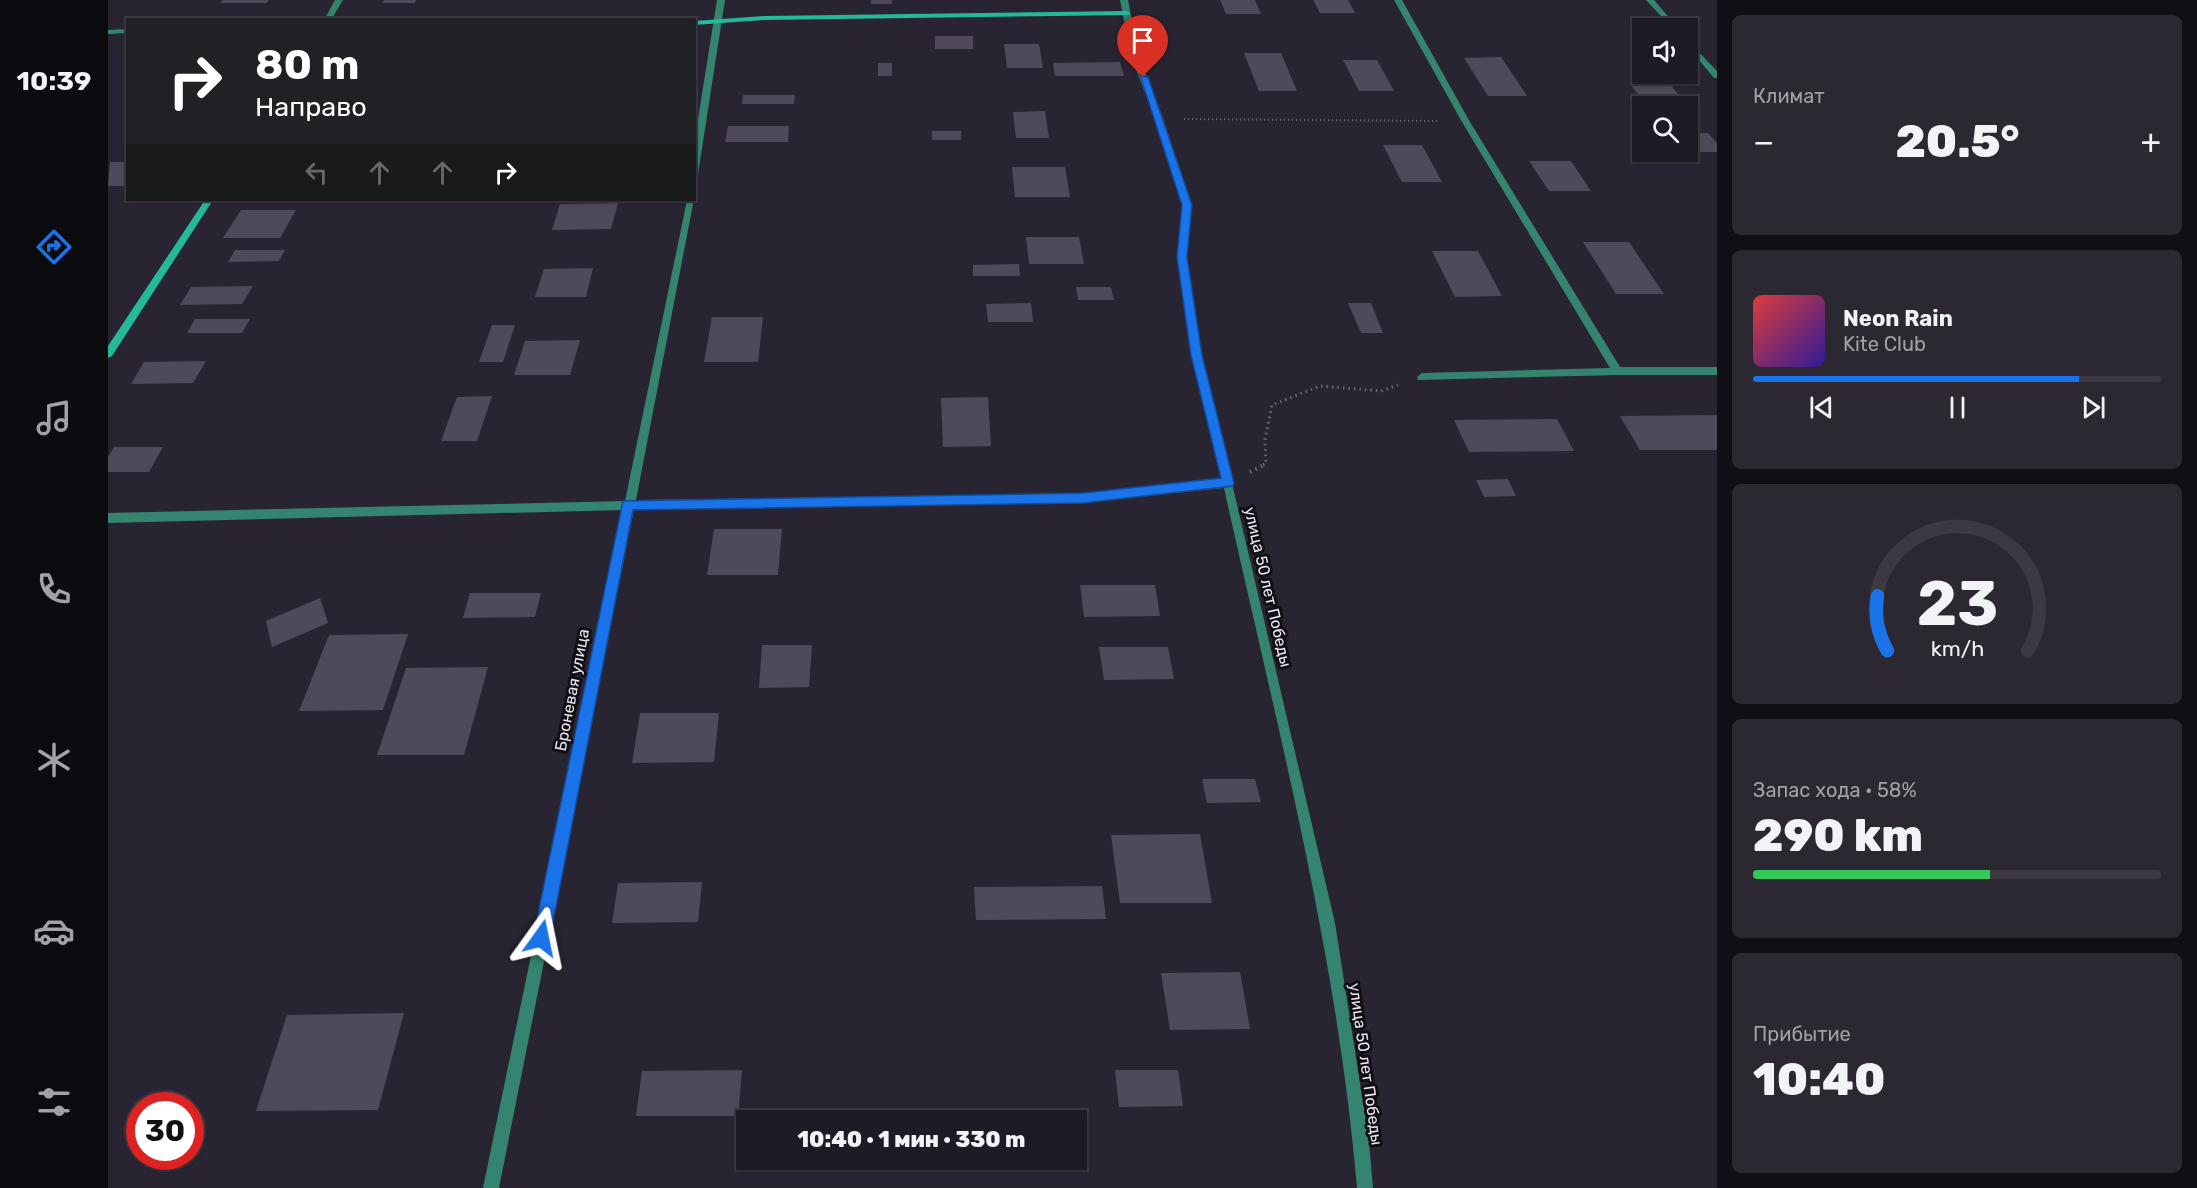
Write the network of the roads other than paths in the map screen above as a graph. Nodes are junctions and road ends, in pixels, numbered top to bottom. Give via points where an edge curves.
1 (339, 0) edge
2 (721, 0) edge
3 (1398, 0) edge
4 (1650, 0) edge
5 (1125, 6) edge
6 (328, 18) edge
7 (1666, 18) edge
8 (696, 23) edge
9 (717, 23) junction
10 (126, 31) edge
11 (108, 32) edge
12 (1698, 54) edge
13 (1717, 76) edge
14 (696, 161) edge
15 (208, 201) edge
16 (691, 201) edge
17 (108, 354) edge
18 (1617, 371) junction
19 (1717, 371) edge
20 (1422, 377) road end
21 (1228, 483) junction
22 (628, 505) junction
23 (108, 518) edge
24 (491, 1188) edge
25 (1365, 1188) edge

1 - 6 street
2 - 9 street
3 - 18 street via 1466,122
4 - 7 street
5 - 9 street via 764,18
5 - 21 street, улица 50 лет Победы via 1135,57 1187,205 1182,257 1197,355
8 - 9 street
9 - 14 street
10 - 11 street
12 - 13 street
15 - 17 street
16 - 22 street, Броневая улица
18 - 19 street
18 - 20 street
21 - 22 street via 1083,498
21 - 25 street, улица 50 лет Победы via 1328,923
22 - 23 street
22 - 24 street, Броневая улица

